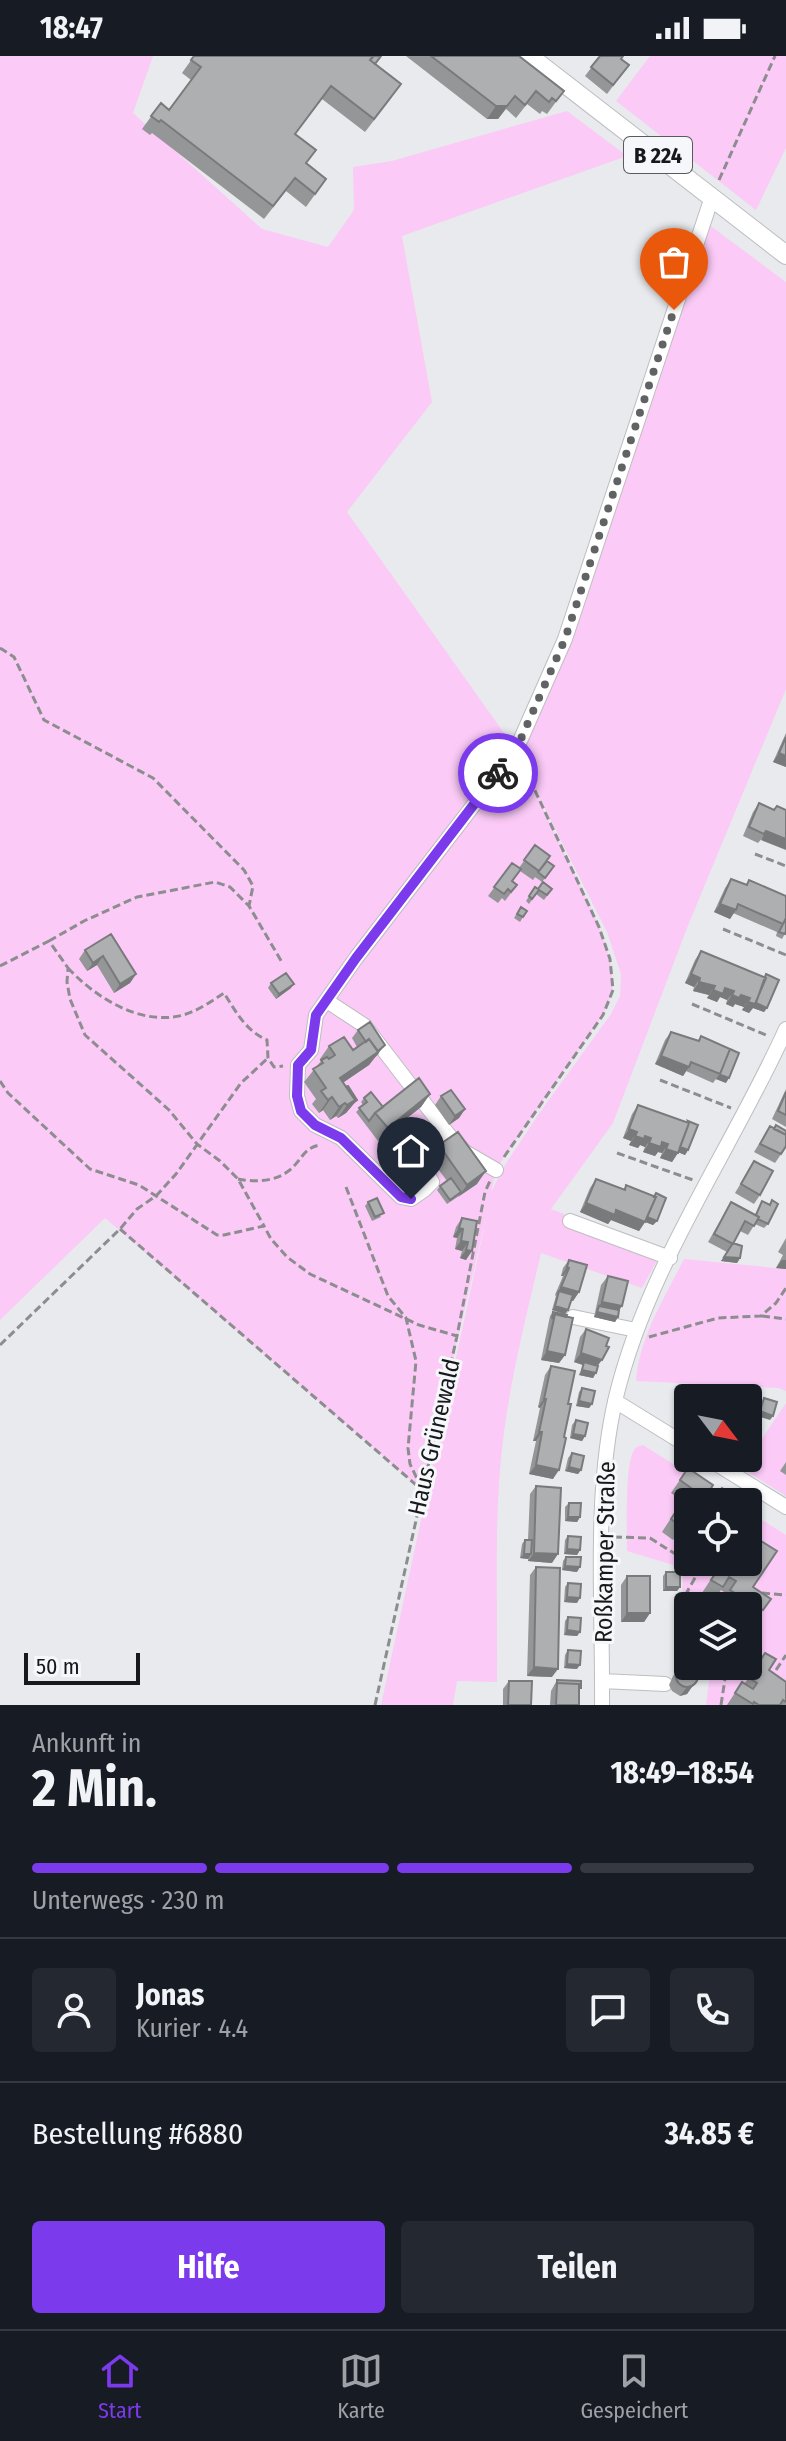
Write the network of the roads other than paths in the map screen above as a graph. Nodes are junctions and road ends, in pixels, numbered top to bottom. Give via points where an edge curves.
1 (529, 56) edge
2 (712, 197) junction
3 (786, 255) edge
4 (327, 1001) junction
5 (783, 1035) edge
6 (448, 1134) junction
7 (496, 1170) road end
8 (570, 1221) dead end
9 (670, 1258) junction
10 (573, 1317) edge
11 (634, 1336) junction
12 (615, 1401) junction
13 (674, 1437) edge
14 (730, 1472) edge
15 (786, 1507) edge
16 (602, 1681) junction
17 (665, 1684) dead end
18 (602, 1705) edge

1 - 2 main road, B 224
2 - 3 main road, B 224
2 - 4 street via 565,639 516,750
4 - 6 street via 365,1026
4 - 6 street via 316,1015 311,1050 298,1065 301,1111 341,1138 401,1197 411,1199 432,1182 421,1152
5 - 9 street, Roßkamper Straße
6 - 7 street via 465,1152
8 - 9 street
9 - 11 street, Roßkamper Straße
10 - 11 street
11 - 12 street, Roßkamper Straße
12 - 13 street
12 - 16 street, Roßkamper Straße via 603,1481
14 - 15 street
16 - 17 street
16 - 18 street, Roßkamper Straße

